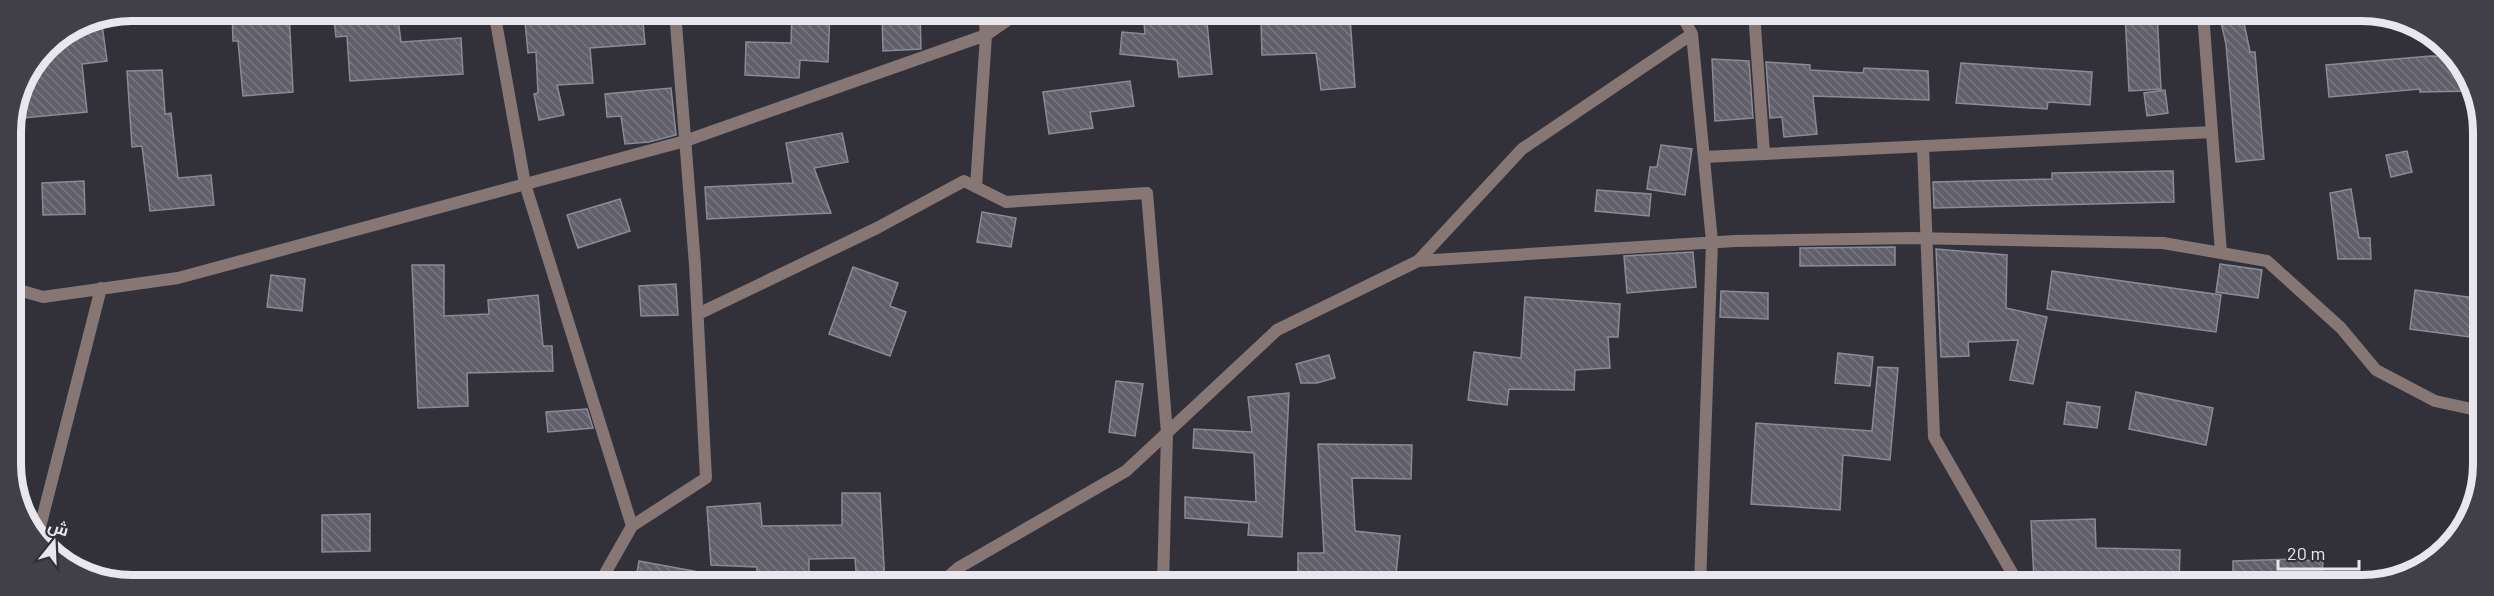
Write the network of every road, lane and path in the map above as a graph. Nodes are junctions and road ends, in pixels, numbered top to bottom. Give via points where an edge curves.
1 (496, 21) edge
2 (676, 21) edge
3 (985, 21) edge
4 (1006, 21) edge
5 (1685, 21) edge
6 (1755, 21) edge
7 (2204, 21) edge
8 (986, 34) junction
9 (1692, 34) junction
10 (2212, 132) junction
11 (685, 141) junction
12 (1923, 146) junction
13 (1764, 154) junction
14 (1704, 157) junction
15 (525, 184) junction
16 (976, 186) junction
17 (1927, 238) junction
18 (1712, 242) junction
19 (2221, 253) junction
20 (1418, 261) junction
21 (101, 288) junction
22 (21, 291) edge
23 (698, 314) junction
24 (2473, 409) edge
25 (1167, 433) junction
26 (40, 526) edge
27 (632, 526) junction
28 (604, 575) edge
29 (950, 575) edge
30 (1162, 575) edge
31 (1700, 575) edge
32 (2013, 575) edge

1 - 15 street
2 - 11 street
3 - 8 street
4 - 8 street
5 - 9 street
6 - 13 street
7 - 10 street
8 - 11 street
8 - 16 street
9 - 14 street
9 - 20 street via 1522,149
10 - 12 street
10 - 19 street
11 - 15 street
11 - 23 street
12 - 13 street
12 - 17 street
13 - 14 street
14 - 18 street
15 - 21 street via 178,278
15 - 27 street
16 - 23 street via 964,181 877,228
16 - 25 street via 1006,202 1147,193
17 - 18 street
17 - 19 street via 2163,243
17 - 32 street via 1934,437
18 - 20 street
18 - 31 street
19 - 24 street via 2267,261 2341,328 2376,370 2435,401
20 - 25 street via 1277,330
21 - 22 street via 43,297
21 - 26 street
23 - 27 street via 706,478
25 - 29 street via 1126,471
25 - 30 street
27 - 28 street

